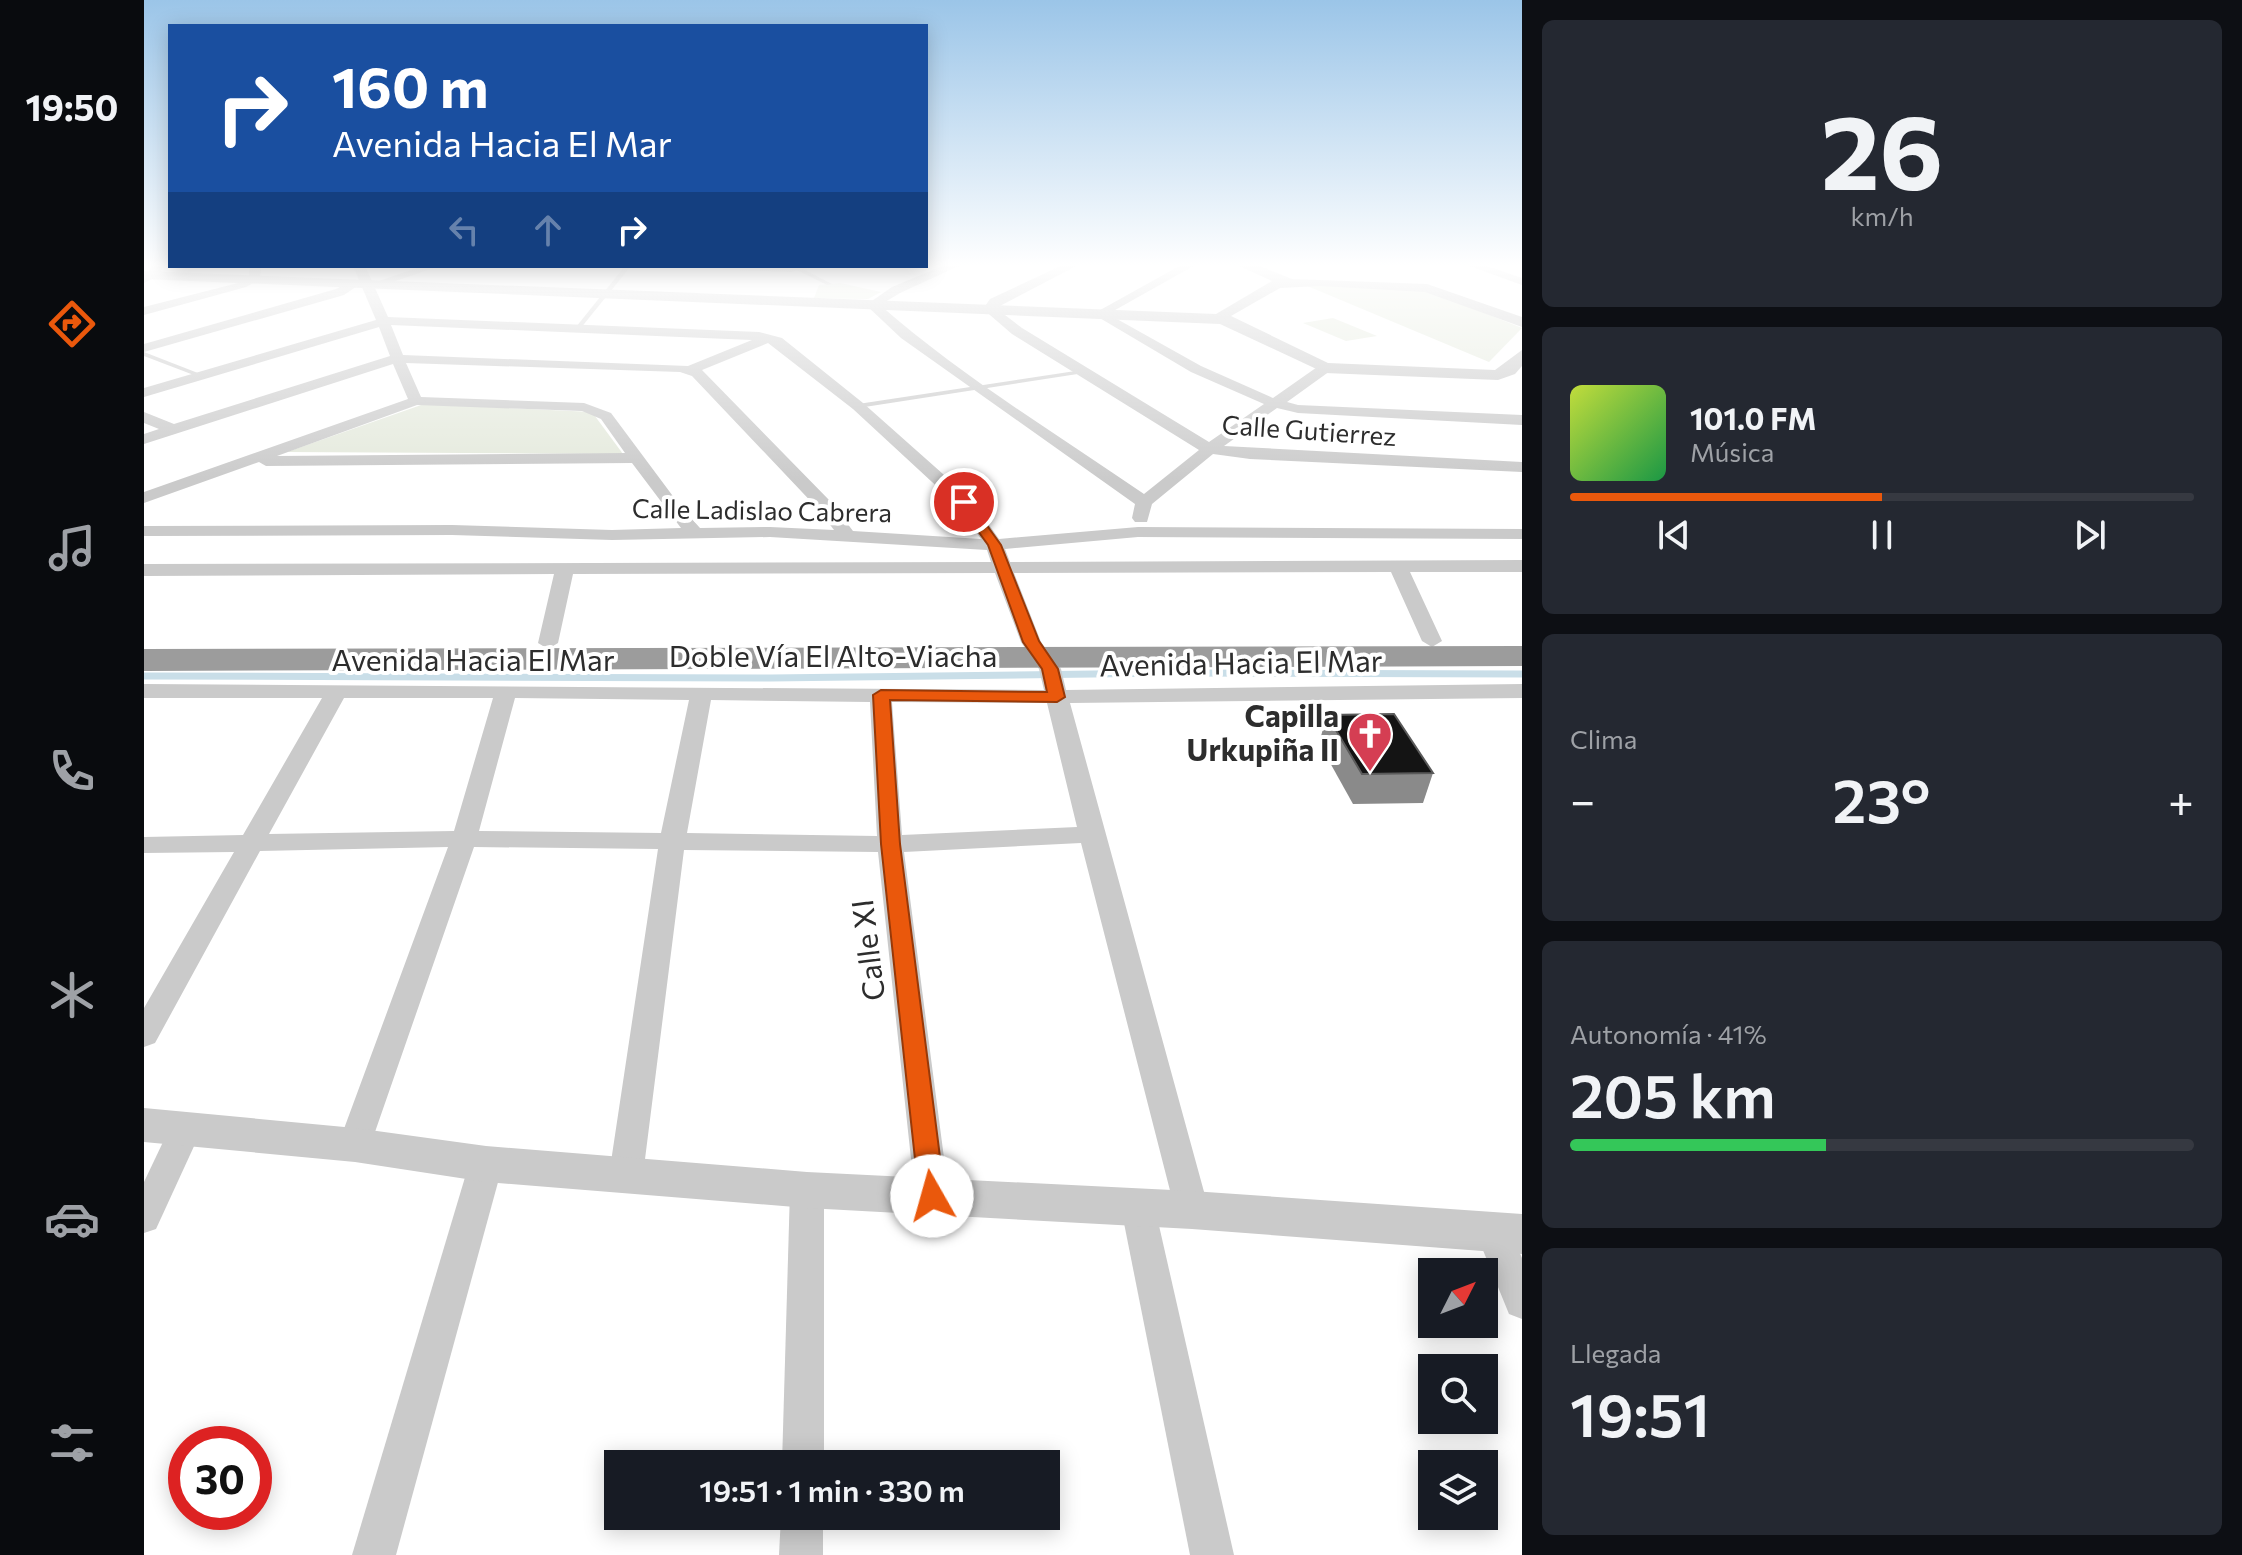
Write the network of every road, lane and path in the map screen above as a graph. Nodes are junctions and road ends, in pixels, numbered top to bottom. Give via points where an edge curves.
1 (184, 337) edge
2 (334, 337) edge
3 (390, 337) edge
4 (742, 337) edge
5 (908, 337) edge
6 (1026, 337) edge
7 (1140, 337) edge
8 (1260, 337) edge
9 (769, 338) junction
10 (144, 348) edge
11 (144, 354) edge
12 (1522, 355) edge
13 (396, 359) junction
14 (1325, 368) junction
15 (690, 370) junction
16 (1082, 372) junction
17 (1498, 375) junction
18 (201, 376) junction
19 (1522, 385) edge
20 (979, 388) junction
21 (144, 393) edge
22 (416, 401) junction
23 (1271, 404) junction
24 (858, 406) junction
25 (144, 417) edge
26 (1522, 420) edge
27 (174, 430) junction
28 (144, 439) edge
29 (1210, 449) junction
30 (256, 458) junction
31 (636, 458) junction
32 (1522, 467) edge
33 (144, 498) edge
34 (1144, 502) junction
35 (144, 531) edge
36 (1138, 532) junction
37 (695, 533) junction
38 (1522, 534) edge
39 (849, 538) junction
40 (994, 545) junction
41 (1398, 566) junction
42 (1522, 566) edge
43 (1001, 568) junction
44 (144, 570) edge
45 (565, 570) junction
46 (1432, 641) junction
47 (1522, 641) edge
48 (548, 643) junction
49 (144, 644) edge
50 (1522, 656) edge
51 (1047, 669) junction
52 (148, 680) edge
53 (337, 690) junction
54 (506, 691) junction
55 (1522, 691) edge
56 (701, 693) junction
57 (881, 695) junction
58 (144, 710) edge
59 (1091, 834) junction
60 (464, 839) junction
61 (672, 843) junction
62 (252, 844) junction
63 (890, 844) junction
64 (144, 845) edge
65 (144, 1035) edge
66 (144, 1125) edge
67 (185, 1131) junction
68 (355, 1145) junction
69 (486, 1164) junction
70 (626, 1175) junction
71 (807, 1190) junction
72 (932, 1196) junction
73 (1138, 1208) junction
74 (1192, 1210) junction
75 (144, 1218) edge
76 (1508, 1233) edge
77 (1522, 1302) edge
78 (803, 1450) edge
79 (802, 1530) edge
80 (374, 1555) edge
81 (801, 1555) edge
82 (1212, 1555) edge

1 - 10 street
2 - 18 street
3 - 13 street
4 - 9 street
5 - 20 street
6 - 16 street, Calle Gutierrez
7 - 23 street
8 - 14 street
9 - 15 street
9 - 24 street
11 - 18 lane
12 - 17 street
13 - 15 street
13 - 22 street
13 - 27 street
14 - 17 street
14 - 23 street
15 - 39 street via 814,495
16 - 20 lane
16 - 29 street, Calle Gutierrez
17 - 19 street
18 - 21 street
20 - 24 lane
20 - 34 street
22 - 30 street
22 - 31 street via 584,407 606,416
23 - 26 street
23 - 29 street
24 - 40 street via 964,502
25 - 27 street
27 - 28 street
29 - 32 street, Calle Gutierrez
29 - 34 street
30 - 31 street
30 - 33 street
31 - 37 street
34 - 36 street
35 - 37 street, Calle Ladislao Cabrera
36 - 38 street, Calle Ladislao Cabrera
36 - 40 street, Calle Ladislao Cabrera
37 - 39 street, Calle Ladislao Cabrera
39 - 40 street, Calle Ladislao Cabrera
40 - 43 street
41 - 42 street
41 - 43 street
41 - 46 street
43 - 45 street
43 - 51 street
44 - 45 street
45 - 48 street
46 - 47 highway, Doble Vía El Alto-Viacha
46 - 51 highway, Doble Vía El Alto-Viacha
48 - 49 highway, Doble Vía El Alto-Viacha
48 - 51 highway, Doble Vía El Alto-Viacha
50 - 51 highway, Doble Vía El Alto-Viacha
51 - 52 highway, Doble Vía El Alto-Viacha
51 - 55 street, Avenida Hacia El Mar
51 - 57 street, Avenida Hacia El Mar
51 - 59 street
52 - 53 street, Avenida Hacia El Mar
52 - 58 street
53 - 54 street, Avenida Hacia El Mar
53 - 62 street
54 - 56 street, Avenida Hacia El Mar
54 - 60 street
56 - 57 street, Avenida Hacia El Mar
56 - 61 street
57 - 63 street, Calle XI
59 - 63 street
59 - 74 street
60 - 61 street
60 - 62 street
60 - 68 street
61 - 63 street
61 - 70 street
62 - 64 street
62 - 65 street
63 - 72 street, Calle XI
66 - 67 street
67 - 68 street
67 - 75 street
68 - 69 street
69 - 70 street
69 - 80 street
70 - 71 street
71 - 72 street
71 - 78 street
72 - 73 street
73 - 74 street
73 - 82 street
74 - 76 street
76 - 77 street
79 - 81 street

